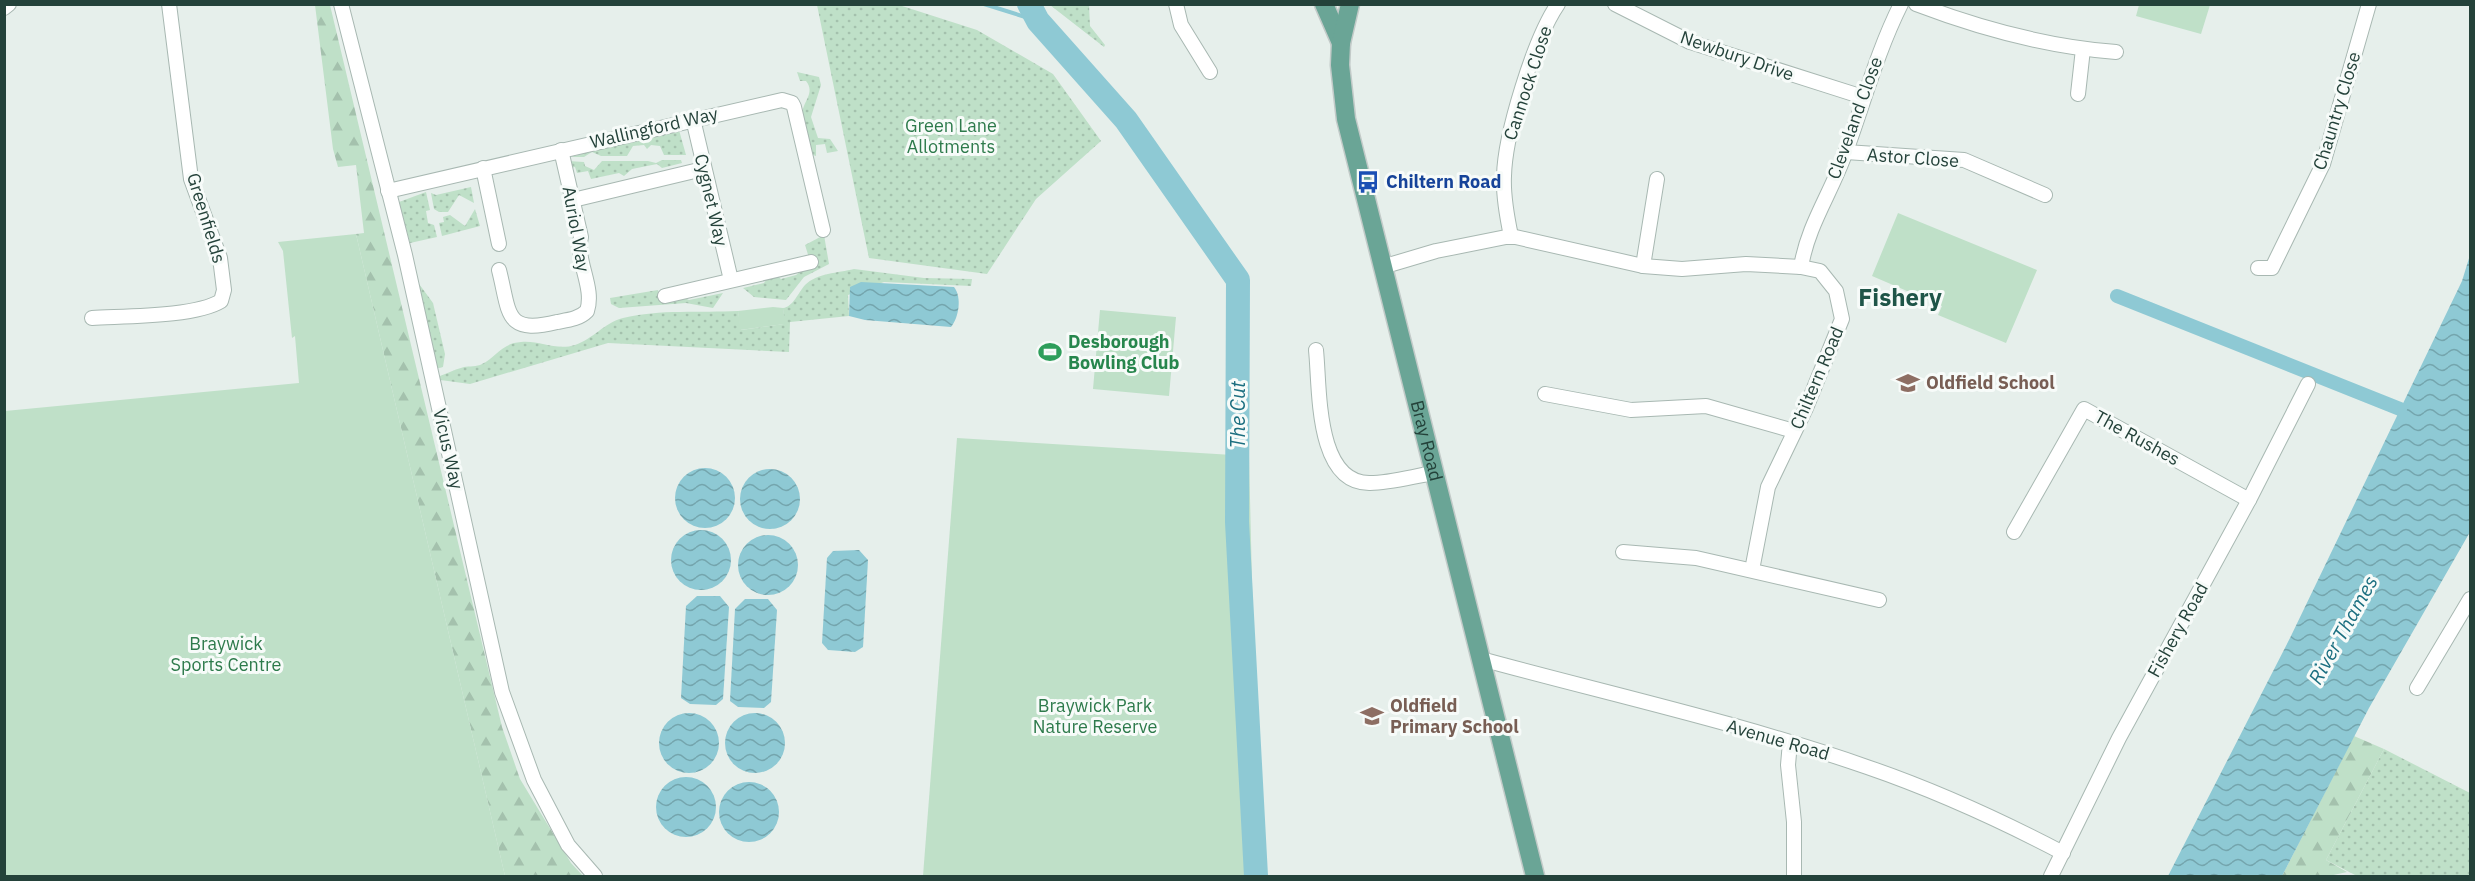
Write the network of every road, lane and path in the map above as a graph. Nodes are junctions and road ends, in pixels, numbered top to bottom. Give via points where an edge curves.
1 (9, 4) edge
2 (169, 4) edge
3 (341, 4) edge
4 (1176, 4) edge
5 (1324, 4) edge
6 (1350, 4) edge
7 (1558, 4) edge
8 (1615, 4) edge
9 (1901, 4) edge
10 (1916, 4) edge
11 (2369, 4) edge
12 (4, 8) edge
13 (1341, 43) junction
14 (2083, 49) junction
15 (2116, 52) dead end
16 (1210, 72) dead end
17 (2078, 94) dead end
18 (1863, 97) junction
19 (693, 119) junction
20 (561, 150) junction
21 (1846, 152) junction
22 (483, 168) junction
23 (702, 169) junction
24 (1657, 179) dead end
25 (388, 191) junction
26 (2045, 195) dead end
27 (573, 201) junction
28 (823, 230) dead end
29 (1511, 236) junction
30 (499, 244) dead end
31 (811, 262) dead end
32 (1643, 266) junction
33 (1382, 267) junction
34 (1801, 267) junction
35 (2258, 268) dead end
36 (500, 270) dead end
37 (731, 280) junction
38 (665, 296) dead end
39 (92, 318) dead end
40 (1316, 350) dead end
41 (2308, 384) dead end
42 (1545, 394) dead end
43 (1794, 431) junction
44 (1434, 473) junction
45 (2249, 500) junction
46 (2014, 532) dead end
47 (1623, 552) dead end
48 (1752, 570) junction
49 (2470, 599) edge
50 (1879, 600) dead end
51 (1481, 659) junction
52 (2417, 688) dead end
53 (1790, 742) junction
54 (2063, 853) junction
55 (595, 876) edge
56 (1535, 876) edge
57 (1794, 876) edge
58 (2051, 876) edge

1 - 12 street
2 - 39 street, Greenfields via 191,179 220,258 224,290 221,301 213,306
3 - 25 street, Vicus Way
4 - 16 street via 1181,25
5 - 13 main road
6 - 13 main road, Bray Road
7 - 29 street, Cannock Close via 1544,24 1509,137 1504,177
8 - 18 street, Newbury Drive via 1690,42
9 - 18 street, Cleveland Close via 1885,35
10 - 14 street via 1952,18
11 - 35 street, Chauntry Close via 2323,164 2272,268
13 - 33 main road, Bray Road via 1346,119
14 - 15 street
14 - 17 street
18 - 21 street, Cleveland Close
19 - 20 street, Wallingford Way
19 - 23 street, Cygnet Way
19 - 28 street, Wallingford Way via 775,101 792,103
20 - 22 street, Wallingford Way
20 - 27 street, Auriol Way
21 - 26 street, Astor Close via 1964,160
21 - 34 street, Cleveland Close via 1805,240
22 - 25 street, Wallingford Way
22 - 30 street
23 - 27 street
23 - 37 street, Cygnet Way
24 - 32 street
25 - 55 street, Vicus Way via 502,692 534,780 568,845
27 - 36 street, Auriol Way via 588,308 579,317 534,328 523,326 512,317
29 - 32 street, Chiltern Road
29 - 33 street, Chiltern Road
31 - 37 street
32 - 34 street, Chiltern Road
33 - 44 main road, Bray Road
34 - 43 street, Chiltern Road via 1820,271 1836,291 1842,319
37 - 38 street
40 - 44 street via 1326,445 1338,469 1368,483
41 - 45 street, Fishery Road
42 - 43 street via 1632,410 1706,406
43 - 48 street, Chiltern Road via 1768,488
44 - 51 main road, Bray Road
45 - 46 street, The Rushes via 2084,409
45 - 54 street, Fishery Road via 2120,738
47 - 48 street via 1696,558
48 - 50 street
49 - 52 street
51 - 53 street, Avenue Road
51 - 56 main road, Bray Road
53 - 54 street, Avenue Road via 1869,767 1966,806
53 - 57 street
54 - 58 street, Fishery Road

